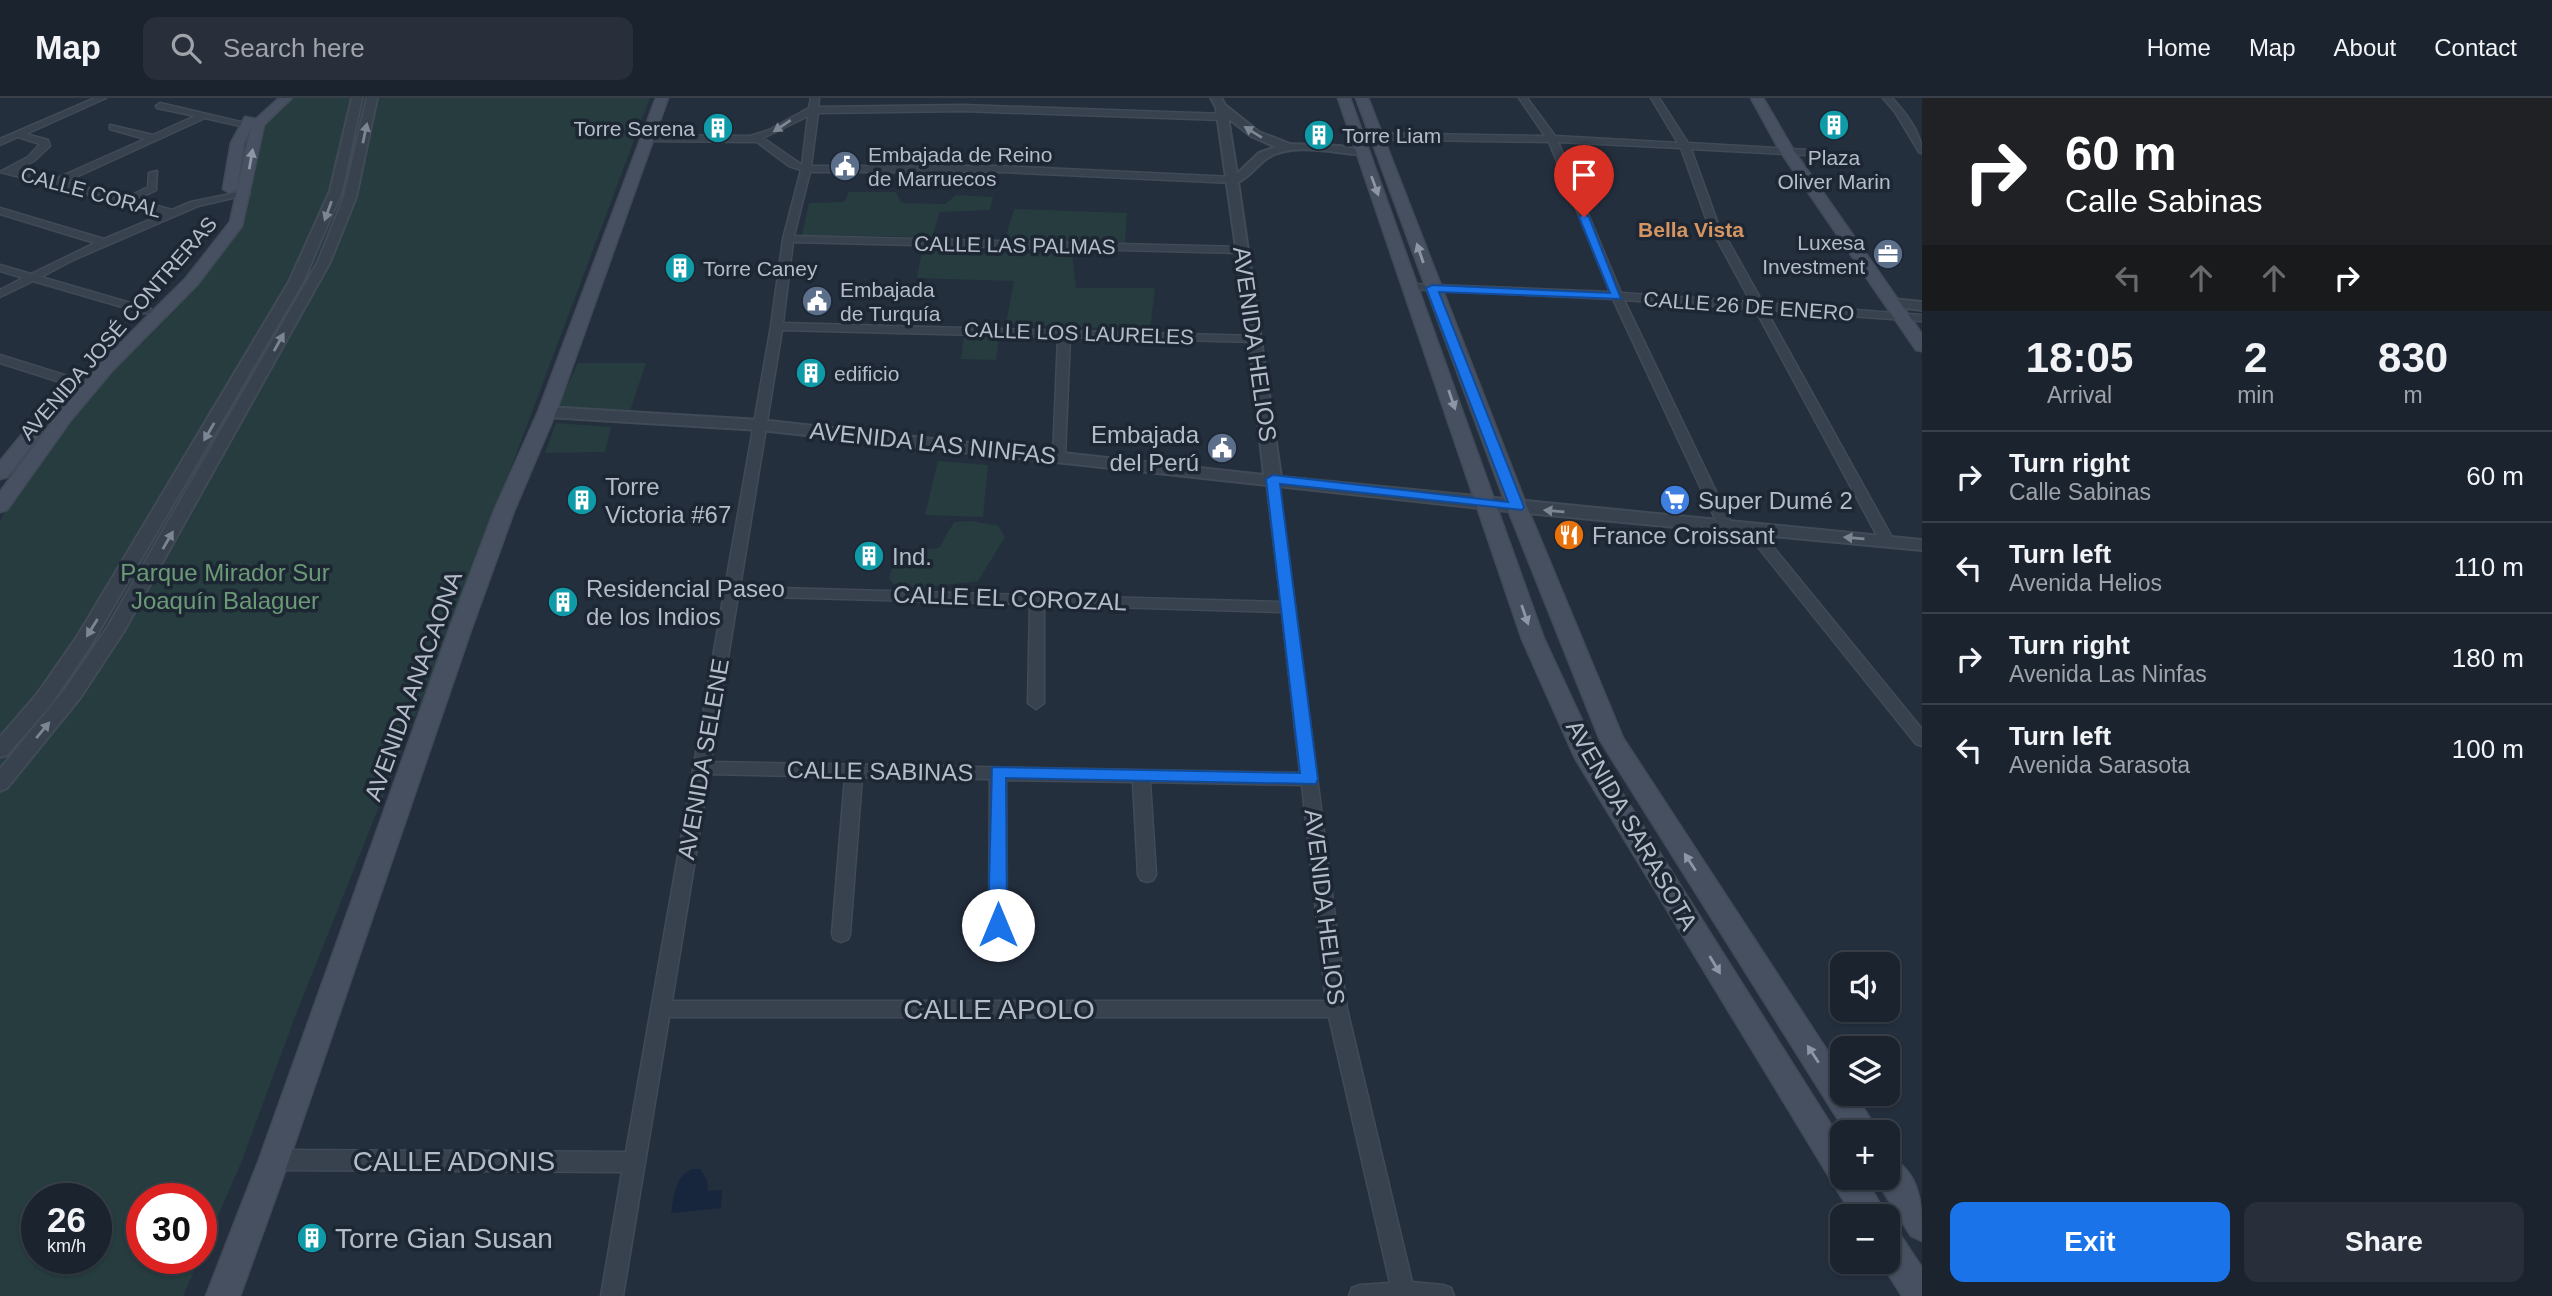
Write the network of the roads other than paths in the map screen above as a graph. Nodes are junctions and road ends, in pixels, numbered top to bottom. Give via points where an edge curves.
1 (103, 98) edge
2 (273, 98) edge
3 (286, 98) edge
4 (357, 98) edge
5 (372, 98) edge
6 (662, 98) edge
7 (815, 98) edge
8 (1344, 98) edge
9 (1362, 98) edge
10 (1522, 98) edge
11 (1655, 98) edge
12 (1756, 98) edge
13 (1771, 98) edge
14 (1887, 98) edge
15 (159, 106) dead end
16 (1220, 108) edge
17 (813, 110) junction
18 (203, 116) junction
19 (246, 124) junction
20 (113, 127) dead end
21 (0, 131) edge
22 (17, 134) junction
23 (153, 138) junction
24 (648, 138) junction
25 (750, 138) junction
26 (1552, 139) junction
27 (1365, 141) junction
28 (0, 142) edge
29 (1685, 146) junction
30 (1290, 148) junction
31 (1922, 150) edge
32 (1787, 151) junction
33 (1806, 152) junction
34 (806, 169) junction
35 (5, 172) edge
36 (154, 173) dead end
37 (1233, 180) junction
38 (57, 181) junction
39 (237, 195) junction
40 (127, 201) junction
41 (0, 211) edge
42 (172, 213) junction
43 (788, 239) junction
44 (106, 243) junction
45 (1242, 250) junction
46 (0, 268) edge
47 (30, 277) junction
48 (1421, 288) junction
49 (0, 294) edge
50 (1617, 296) junction
51 (1761, 307) junction
52 (147, 312) junction
53 (1915, 314) edge
54 (777, 326) junction
55 (1064, 332) junction
56 (1256, 339) junction
57 (1922, 345) edge
58 (0, 359) edge
59 (81, 385) junction
60 (253, 390) junction
61 (233, 391) junction
62 (547, 412) junction
63 (760, 425) junction
64 (1059, 456) junction
65 (0, 473) edge
66 (1273, 479) junction
67 (3, 497) edge
68 (1486, 503) junction
69 (1517, 507) junction
70 (1727, 527) junction
71 (1751, 529) junction
72 (1887, 541) junction
73 (1922, 545) edge
74 (732, 591) junction
75 (1037, 598) junction
76 (1288, 607) junction
77 (1036, 703) dead end
78 (1922, 740) edge
79 (0, 750) edge
80 (702, 768) junction
81 (854, 771) junction
82 (998, 772) junction
83 (1141, 776) junction
84 (1310, 779) junction
85 (0, 783) edge
86 (1147, 875) dead end
87 (998, 925) dead end
88 (841, 934) dead end
89 (661, 1009) junction
90 (1337, 1009) junction
91 (1855, 1120) edge
92 (1830, 1151) edge
93 (274, 1160) junction
94 (635, 1163) junction
95 (1900, 1190) edge
96 (1922, 1225) edge
97 (1900, 1263) edge
98 (1404, 1295) edge
99 (223, 1296) edge
100 (612, 1296) edge
101 (1360, 1296) edge
102 (1443, 1296) edge
103 (1921, 1296) edge

1 - 22 street
2 - 19 main road, AVENIDA JOSÉ CONTRERAS
39 -> 3 main road, AVENIDA JOSÉ CONTRERAS via 258,124
4 -> 61 street via 340,177 315,244
60 -> 5 street via 339,226 356,178
6 - 24 main road, AVENIDA ANACAONA
7 - 17 street, AVENIDA SELENE
8 - 27 main road, AVENIDA SARASOTA
9 - 27 main road, AVENIDA SARASOTA
10 - 26 street
11 - 29 street
12 - 32 main road
13 - 33 main road
14 - 31 street
15 - 18 street
16 - 17 street
30 -> 16 street via 1255,134
16 - 37 street, AVENIDA HELIOS
17 -> 25 street
17 - 34 street, AVENIDA SELENE
18 - 19 street
18 - 23 street
19 - 39 main road, AVENIDA JOSÉ CONTRERAS via 236,151
20 - 23 street
21 - 22 street
22 - 28 street
22 - 35 street via 45,142 45,146
23 - 38 street
24 - 25 street
24 - 62 main road, AVENIDA ANACAONA
25 - 34 street via 769,142 792,165
26 - 27 street
26 - 29 street
26 - 50 street
27 - 30 street
27 - 48 main road, AVENIDA SARASOTA
29 - 32 street
29 - 51 street via 1712,222
30 - 37 street via 1266,153
32 - 33 street
32 - 53 main road via 1892,303
33 - 53 main road
34 - 37 street via 1002,169
34 - 43 street, AVENIDA SELENE
35 - 38 street, CALLE CORAL
36 - 40 street via 153,188
37 - 45 street, AVENIDA HELIOS
38 - 40 street, CALLE CORAL
39 - 42 street
39 - 52 main road, AVENIDA JOSÉ CONTRERAS via 184,274
39 - 59 main road, AVENIDA JOSÉ CONTRERAS via 237,223 208,262
40 - 42 street, CALLE CORAL
41 - 44 street
42 - 44 street
43 - 45 street, CALLE LAS PALMAS
43 - 54 street, AVENIDA SELENE
44 - 47 street
45 - 56 street, AVENIDA HELIOS
46 - 47 street
47 - 49 street
47 - 52 street
48 - 50 street, CALLE 26 DE ENERO
48 -> 68 main road, AVENIDA SARASOTA
48 - 69 main road, AVENIDA SARASOTA
50 - 51 street, CALLE 26 DE ENERO
50 - 70 street
51 - 53 street, CALLE 26 DE ENERO
51 - 72 street
52 - 59 main road, AVENIDA JOSÉ CONTRERAS
53 - 57 main road
54 - 55 street, CALLE LOS LAURELES
54 - 63 street, AVENIDA SELENE
55 - 56 street, CALLE LOS LAURELES
55 - 64 street
56 - 66 street, AVENIDA HELIOS
58 - 59 street
59 - 65 main road, AVENIDA JOSÉ CONTRERAS
59 - 67 main road, AVENIDA JOSÉ CONTRERAS
60 - 61 street
85 -> 60 street via 73,693 115,631
61 -> 79 street via 83,641 45,698
62 - 63 street, AVENIDA LAS NINFAS
62 - 93 main road, AVENIDA ANACAONA via 461,627
63 - 64 street, AVENIDA LAS NINFAS
63 - 74 street, AVENIDA SELENE
64 - 66 street, AVENIDA LAS NINFAS
66 - 68 street, AVENIDA LAS NINFAS
66 - 76 street, AVENIDA HELIOS
68 - 69 street, AVENIDA LAS NINFAS
68 -> 92 main road, AVENIDA SARASOTA via 1533,639 1587,758
70 -> 69 street, AVENIDA LAS NINFAS
91 -> 69 main road, AVENIDA SARASOTA via 1612,740
70 - 71 street, AVENIDA LAS NINFAS
72 -> 71 street, AVENIDA LAS NINFAS
71 - 78 street
72 - 73 street, AVENIDA LAS NINFAS
74 - 75 street, CALLE EL COROZAL
74 - 80 street, AVENIDA SELENE
75 - 76 street, CALLE EL COROZAL
75 - 77 street
76 - 84 street, AVENIDA HELIOS
80 - 81 street, CALLE SABINAS
80 - 89 street, AVENIDA SELENE
81 - 82 street, CALLE SABINAS
81 - 88 street
82 - 83 street, CALLE SABINAS
82 - 87 street
83 - 84 street, CALLE SABINAS
83 - 86 street
84 - 90 street, AVENIDA HELIOS
89 - 90 street, CALLE APOLO
89 - 94 street, AVENIDA SELENE
90 - 98 street, AVENIDA HELIOS
93 - 94 street, CALLE ADONIS
93 - 99 main road, AVENIDA ANACAONA
94 - 100 street, AVENIDA SELENE
95 - 96 main road
97 - 103 main road
98 - 101 street
98 - 102 street

